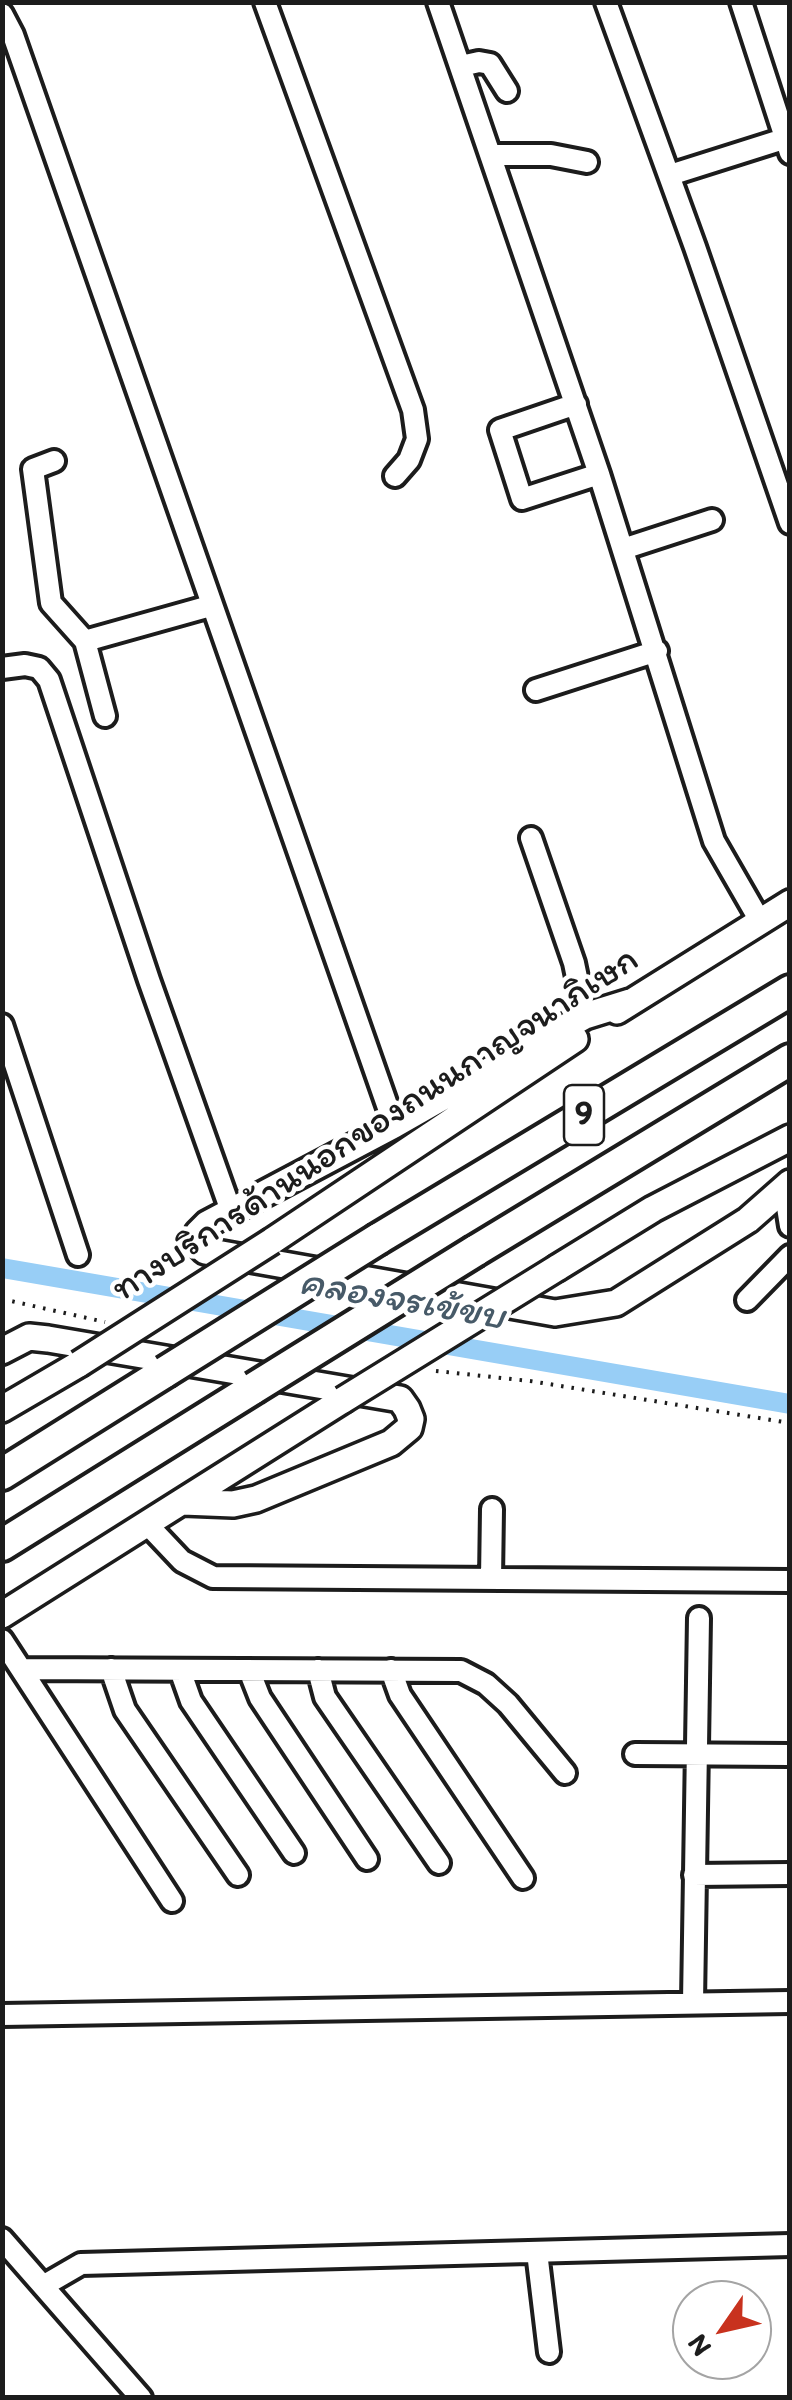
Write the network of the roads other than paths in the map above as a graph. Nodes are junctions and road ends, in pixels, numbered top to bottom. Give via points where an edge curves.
1 (264, 2) edge
2 (438, 2) edge
3 (606, 2) edge
4 (742, 2) edge
5 (2, 14) edge
6 (460, 66) junction
7 (507, 91) dead end
8 (788, 143) edge
9 (491, 155) junction
10 (587, 162) dead end
11 (670, 175) junction
12 (576, 404) junction
13 (54, 460) dead end
14 (599, 474) junction
15 (395, 476) dead end
16 (712, 520) dead end
17 (790, 523) edge
18 (624, 549) junction
19 (210, 606) junction
20 (85, 641) junction
21 (656, 650) junction
22 (2, 668) edge
23 (536, 690) dead end
24 (105, 716) dead end
25 (532, 838) dead end
26 (790, 903) edge
27 (760, 921) junction
28 (790, 991) edge
29 (630, 1002) junction
30 (586, 1016) junction
31 (2, 1025) edge
32 (790, 1060) edge
33 (394, 1125) junction
34 (790, 1138) edge
35 (787, 1185) edge
36 (231, 1212) junction
37 (790, 1226) edge
38 (78, 1255) dead end
39 (790, 1256) edge
40 (747, 1300) dead end
41 (2, 1351) edge
42 (2, 1409) edge
43 (2, 1474) edge
44 (183, 1502) junction
45 (492, 1509) dead end
46 (147, 1524) junction
47 (2, 1545) edge
48 (491, 1580) junction
49 (790, 1580) edge
50 (2, 1615) edge
51 (699, 1618) dead end
52 (2, 1640) edge
53 (22, 1669) junction
54 (111, 1670) junction
55 (180, 1670) junction
56 (249, 1670) junction
57 (318, 1670) junction
58 (392, 1670) junction
59 (635, 1754) dead end
60 (790, 1755) edge
61 (696, 1756) junction
62 (564, 1773) dead end
63 (294, 1853) dead end
64 (367, 1859) dead end
65 (439, 1864) dead end
66 (790, 1874) edge
67 (694, 1875) junction
68 (238, 1876) dead end
69 (523, 1878) dead end
70 (172, 1901) dead end
71 (693, 2002) junction
72 (790, 2002) edge
73 (2, 2014) edge
74 (2, 2239) edge
75 (790, 2245) edge
76 (537, 2252) junction
77 (11, 2260) edge
78 (43, 2286) junction
79 (549, 2352) dead end
80 (141, 2398) edge

1 - 15 street via 413,410 417,440
2 - 6 street
3 - 11 street
4 - 8 street
5 - 19 street
6 - 7 street via 490,64
6 - 9 street
8 - 11 street
9 - 10 street
9 - 12 street
11 - 17 street
12 - 14 street
12 - 14 street via 500,430 522,498
13 - 20 street via 33,469 51,603
14 - 18 street
16 - 18 street
18 - 21 street
19 - 20 street
19 - 33 street
20 - 24 street
21 - 23 street
21 - 27 street via 714,841
22 - 36 street via 39,668 49,680
25 - 30 street
26 - 27 main road, ทางบริการด้านนอกของถนนกาญจนาภิเษก
27 - 29 main road, ทางบริการด้านนอกของถนนกาญจนาภิเษก
28 - 43 highway, 9, bridge
29 - 30 main road
29 - 42 main road, ทางบริการด้านนอกของถนนกาญจนาภิเษก, bridge via 272,1241
30 - 33 main road
31 - 38 street
32 - 47 highway, 9, bridge
33 - 36 main road
34 - 44 main road, bridge via 653,1210
35 - 36 main road via 748,1220 616,1303 556,1313 205,1251 198,1233
35 - 37 street
39 - 40 street
41 - 44 main road via 29,1338 48,1339 400,1399 407,1408 409,1428 391,1443 256,1499
44 - 46 main road
45 - 48 street
46 - 48 street via 182,1561 212,1576
46 - 50 main road
48 - 49 street
51 - 61 street
52 - 53 street
53 - 54 street
53 - 70 street
54 - 55 street
54 - 68 street via 125,1710
55 - 56 street
55 - 63 street via 191,1701
56 - 57 street
56 - 64 street via 260,1698
57 - 58 street
57 - 65 street via 325,1697
58 - 62 street via 461,1670 486,1684
58 - 69 street via 400,1696
59 - 61 street
60 - 61 street
61 - 67 street
66 - 67 street
67 - 71 street
71 - 72 street
71 - 73 street
74 - 77 street
75 - 76 street
76 - 78 street via 81,2264
76 - 79 street
77 - 78 street
78 - 80 street

